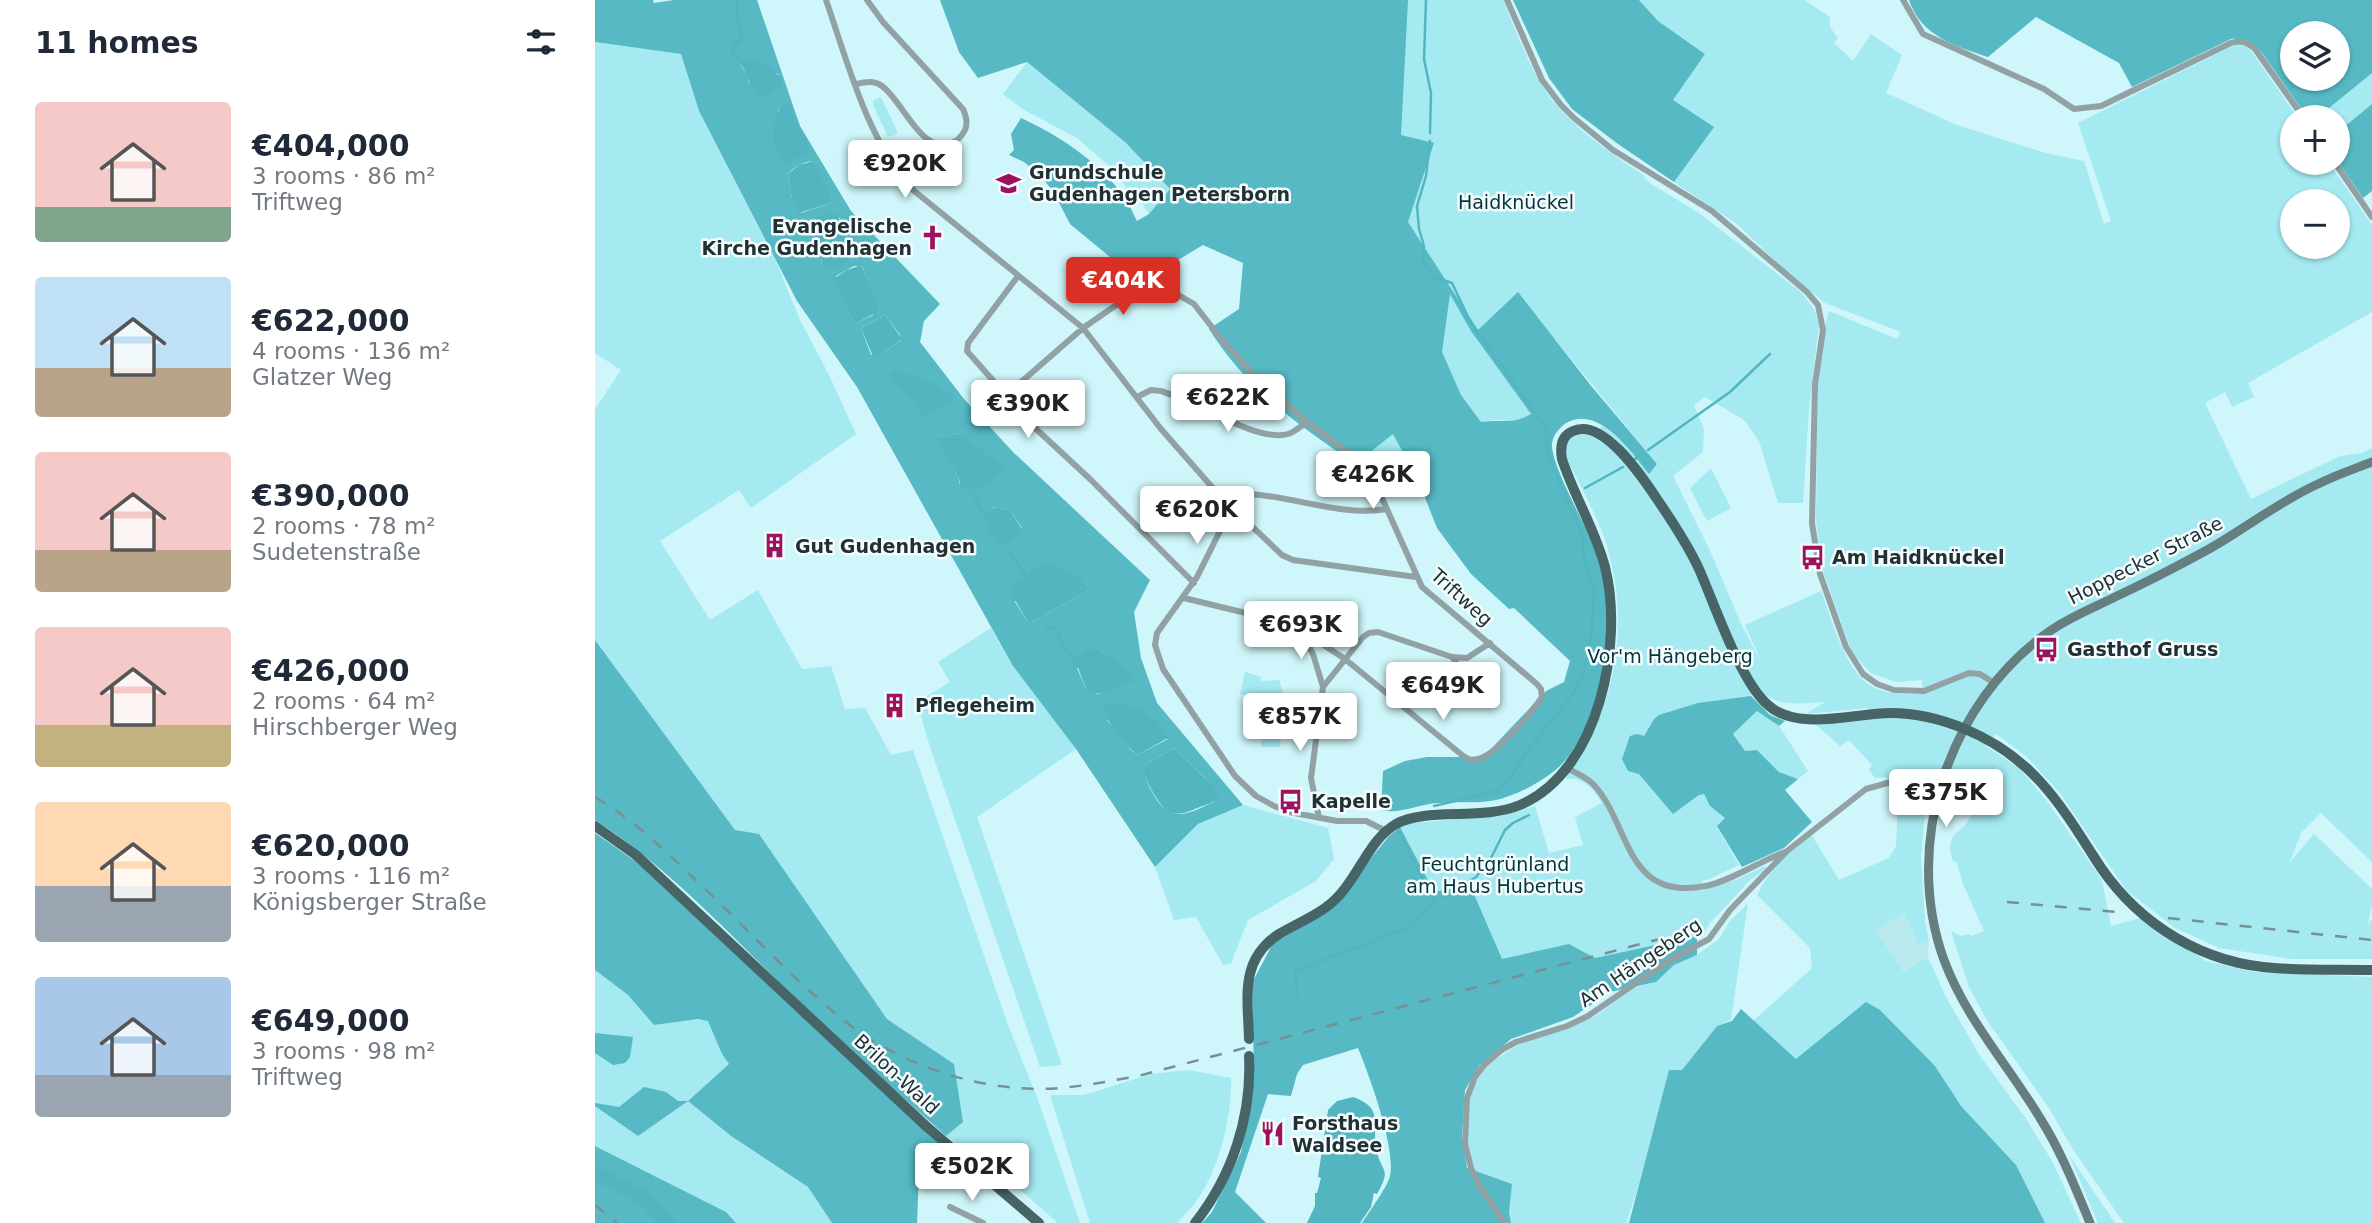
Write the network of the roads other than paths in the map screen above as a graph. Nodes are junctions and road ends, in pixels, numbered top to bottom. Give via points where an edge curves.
1 (826, 0) edge
2 (867, 0) edge
3 (1507, 0) edge
4 (1903, 0) edge
5 (856, 84) junction
6 (2295, 105) edge
7 (2343, 175) edge
8 (2372, 217) edge
9 (1018, 276) junction
10 (1083, 328) junction
11 (1005, 396) junction
12 (1137, 397) junction
13 (1307, 422) junction
14 (2372, 462) edge
15 (1219, 495) junction
16 (1232, 507) junction
17 (1387, 509) junction
18 (1416, 577) junction
19 (1194, 583) junction
20 (1184, 598) junction
21 (1299, 629) junction
22 (1490, 643) junction
23 (1452, 657) junction
24 (1345, 659) junction
25 (1994, 683) junction
26 (1323, 687) junction
27 (1477, 689) dead end
28 (1965, 729) junction
29 (1566, 767) junction
30 (1938, 793) junction
31 (1319, 818) junction
32 (595, 826) edge
33 (1386, 831) junction
34 (1787, 851) junction
35 (2372, 970) edge
36 (1249, 1039) dead end
37 (1249, 1056) dead end
38 (950, 1207) dead end
39 (983, 1223) edge
40 (1039, 1223) edge
41 (1195, 1223) edge
42 (1504, 1223) edge
43 (2090, 1223) edge

1 - 5 street
2 - 5 street via 963,109 965,129 954,142 935,144 881,85
3 - 25 street via 1542,80 1574,118 1613,150 1717,215 1818,306 1823,330 1815,384 1812,523 1823,585 1855,663 1877,684 1901,692 1930,690 1969,673
4 - 6 street via 1923,34 2044,89 2074,109 2101,106 2239,41 2255,49
5 - 9 street via 885,153 904,180
7 - 8 street
9 - 10 street
9 - 11 street via 966,347
10 - 11 street, Triftweg
10 - 12 street
10 - 13 street, Triftweg via 1148,283 1175,293 1194,304 1244,366
11 - 19 street
12 - 13 street via 1161,391 1250,429 1274,434 1289,433
12 - 15 street
13 - 17 street, Triftweg via 1362,463
14 - 25 main road, Hoppecker Straße via 2316,484 2210,548 2067,620 2033,643
15 - 16 street
15 - 17 street via 1249,494 1364,512
16 - 18 street via 1287,558
16 - 19 street
17 - 18 street, Triftweg
18 - 22 street, Triftweg
19 - 20 street
20 - 21 street
20 - 31 street via 1156,637 1166,674 1243,785 1280,809
21 - 24 street
21 - 26 street
22 - 23 street via 1467,658
22 - 24 street, Triftweg via 1537,684 1542,697 1492,752 1476,760 1462,755
23 - 24 street via 1373,632 1363,636
23 - 27 street
24 - 26 street
25 - 28 main road, Hoppecker Straße
26 - 31 street via 1311,778
28 - 29 main road via 1910,714 1806,719 1771,708 1752,687 1697,565 1633,465 1597,433 1578,429 1564,439 1562,459 1605,568 1610,637 1599,702
28 - 30 main road, Hoppecker Straße
28 - 35 main road via 1996,743 2032,771 2124,897 2173,936 2204,952 2260,967
29 - 33 main road via 1550,785 1520,805 1485,814 1409,819
29 - 34 street via 1593,784 1638,864 1667,884 1711,885
30 - 34 street, Am Hängeberg via 1891,782 1875,785
30 - 43 main road, Hoppecker Straße via 1928,870 1943,957 1961,999 2051,1136
31 - 33 street via 1366,821
32 - 40 main road, Brilon-Wald via 636,855 926,1126
33 - 36 main road via 1341,895 1260,950 1248,980
34 - 42 street, Am Hängeberg via 1730,910 1709,939 1588,1016 1512,1044 1480,1070 1467,1098 1466,1151 1479,1185
37 - 41 main road via 1246,1109 1235,1152
38 - 39 street

